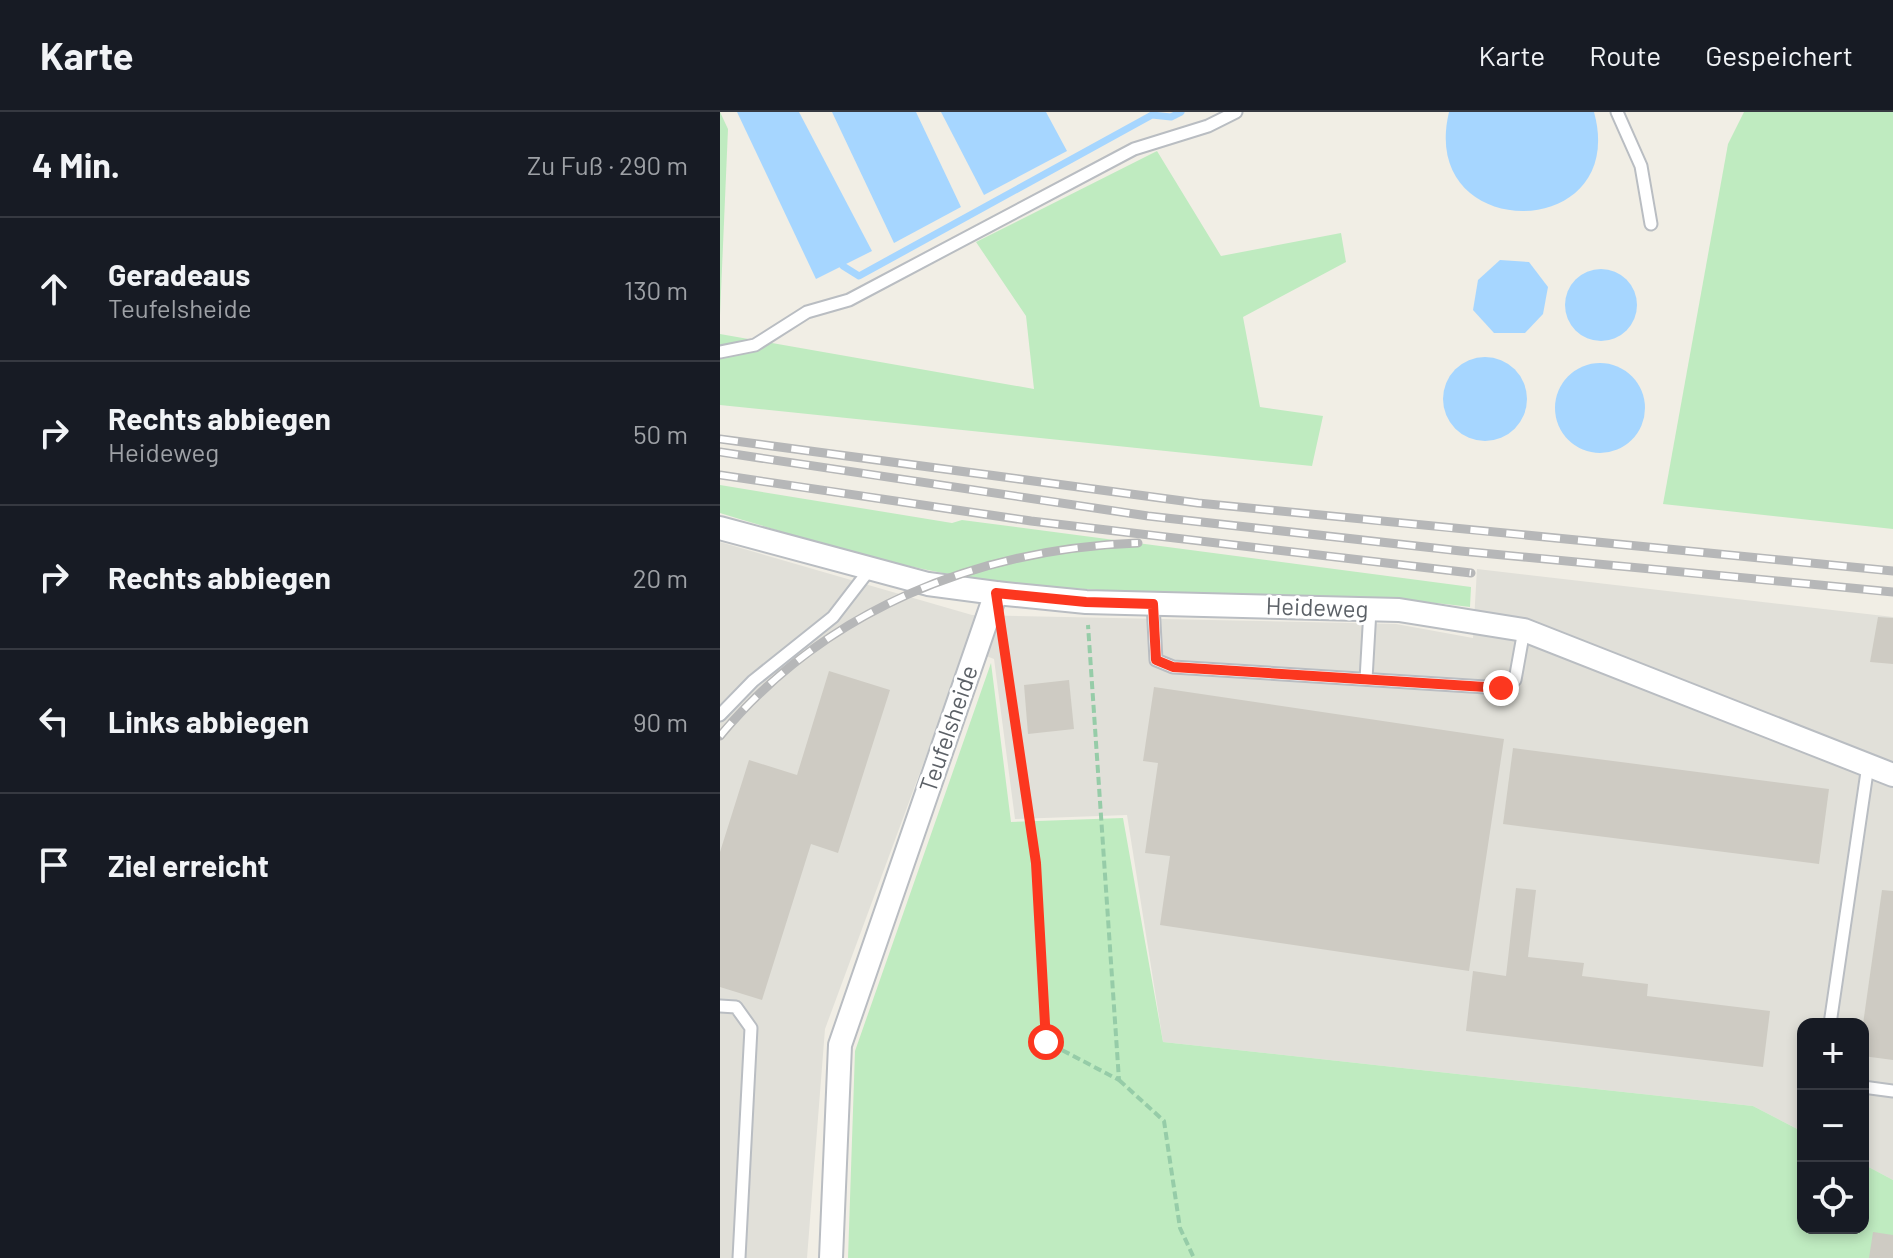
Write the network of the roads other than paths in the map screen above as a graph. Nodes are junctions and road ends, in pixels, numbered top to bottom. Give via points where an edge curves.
1 (1236, 112) edge
2 (1617, 112) edge
3 (1651, 224) dead end
4 (720, 352) edge
5 (720, 528) edge
6 (870, 569) junction
7 (996, 593) junction
8 (1153, 604) junction
9 (1370, 610) junction
10 (1524, 630) junction
11 (1366, 679) junction
12 (720, 715) edge
13 (1868, 765) junction
14 (1893, 775) edge
15 (720, 1006) edge
16 (1831, 1018) edge
17 (1869, 1088) edge
18 (1893, 1091) edge
19 (739, 1258) edge
20 (831, 1258) edge

1 - 4 lane via 1134,149 849,300 807,312 755,345
2 - 3 lane via 1641,166
5 - 6 street, Heideweg
6 - 7 street, Heideweg
6 - 12 lane via 833,617 753,681
7 - 8 street, Heideweg
7 - 20 street, Teufelsheide via 840,1045
8 - 9 street, Heideweg
8 - 11 lane via 1156,660 1173,667
9 - 10 street, Heideweg
9 - 11 lane
10 - 11 lane via 1515,680 1501,688
10 - 13 street, Heideweg
13 - 14 street, Heideweg
13 - 16 lane
15 - 19 lane via 736,1007 751,1028
17 - 18 lane

